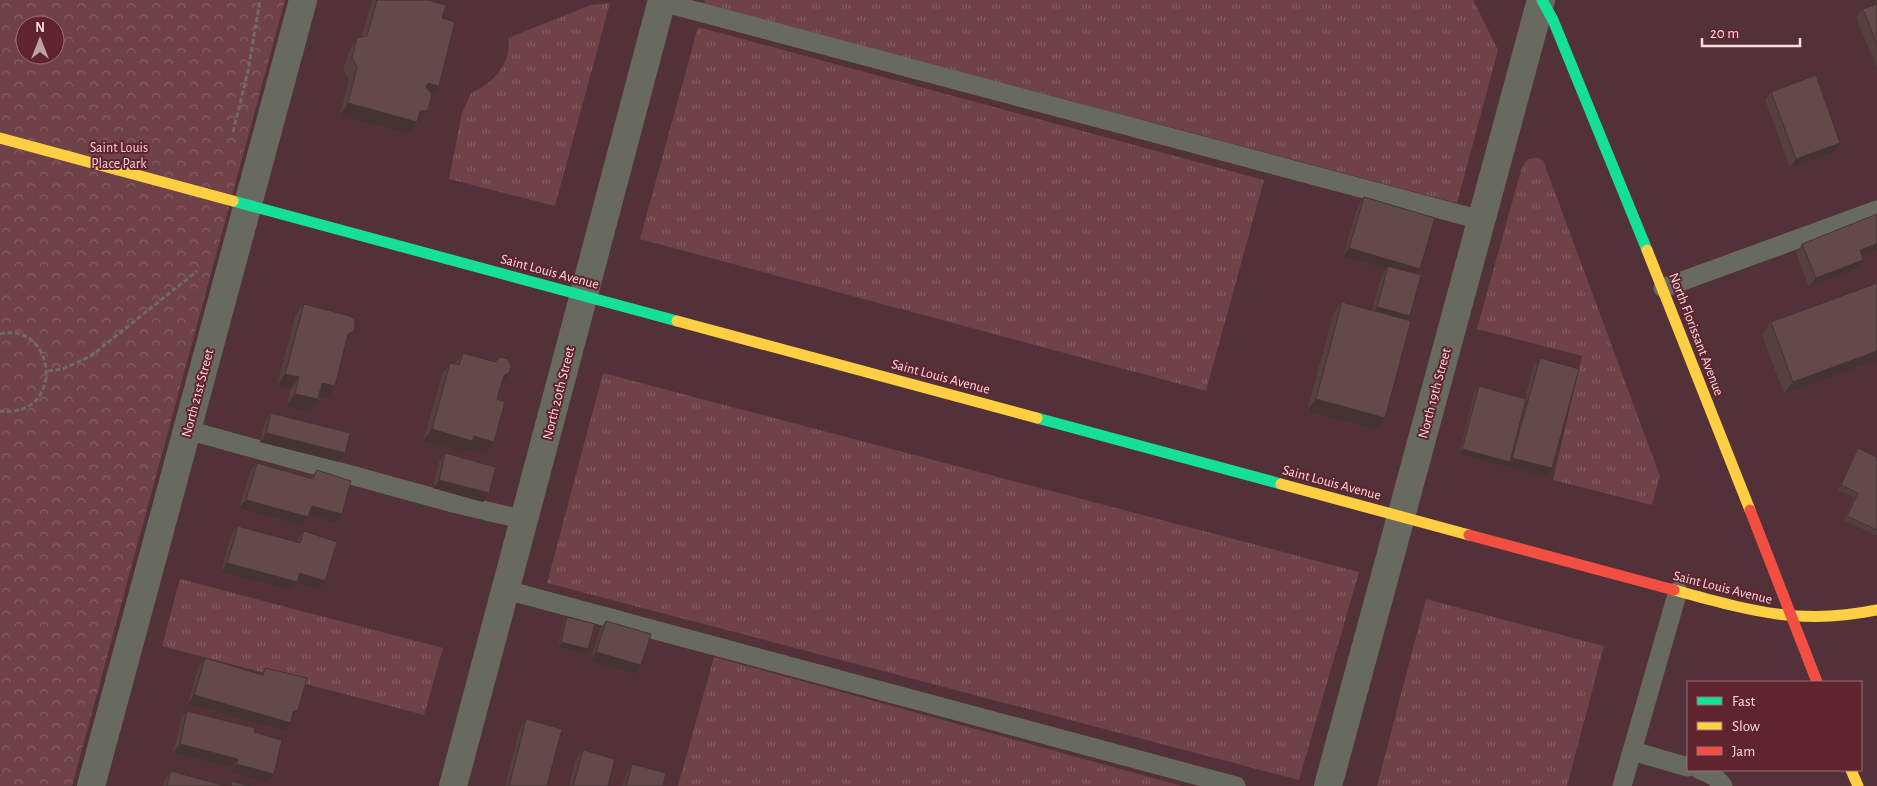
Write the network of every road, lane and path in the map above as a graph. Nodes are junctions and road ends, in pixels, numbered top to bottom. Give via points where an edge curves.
1 (260, 0) edge
2 (304, 0) edge
3 (1541, 0) edge
4 (662, 1) edge
5 (0, 138) edge
6 (231, 140) dead end
7 (248, 206) junction
8 (1877, 210) edge
9 (1481, 220) junction
10 (198, 271) dead end
11 (1663, 288) junction
12 (583, 295) junction
13 (0, 334) edge
14 (48, 371) junction
15 (0, 410) edge
16 (187, 430) junction
17 (1401, 516) junction
18 (525, 520) junction
19 (506, 590) junction
20 (1678, 591) junction
21 (1877, 610) edge
22 (1791, 618) junction
23 (1817, 681) edge
24 (1632, 751) junction
25 (1687, 766) edge
26 (1705, 771) edge
27 (1851, 771) edge
28 (91, 786) edge
29 (453, 786) edge
30 (1236, 786) edge
31 (1328, 786) edge
32 (1622, 786) edge
33 (1723, 786) edge
34 (1858, 786) edge

1 - 6 path via 248,71
2 - 7 street, North 21st Street
3 - 9 street, North 19th Street
3 - 11 street, North Florissant Avenue via 1618,175
4 - 9 lane
4 - 12 street, North 20th Street
5 - 7 street, Saint Louis Avenue
7 - 12 street, Saint Louis Avenue
7 - 16 street, North 21st Street
8 - 11 lane
9 - 17 street, North 19th Street
10 - 14 path via 91,356 62,369
11 - 22 street, North Florissant Avenue
12 - 17 street, Saint Louis Avenue
12 - 18 street, North 20th Street
13 - 14 path via 17,334 29,339 45,358
14 - 15 path via 44,389 33,403 22,410
16 - 18 lane
16 - 28 street, North 21st Street
17 - 20 street, Saint Louis Avenue
17 - 31 street, North 19th Street
18 - 19 street, North 20th Street
19 - 29 street, North 20th Street
19 - 30 lane
20 - 22 street, Saint Louis Avenue
20 - 24 lane
21 - 22 street, Saint Louis Avenue via 1822,618
22 - 23 street, North Florissant Avenue
24 - 25 lane
24 - 32 lane
26 - 33 lane via 1717,777
27 - 34 street

